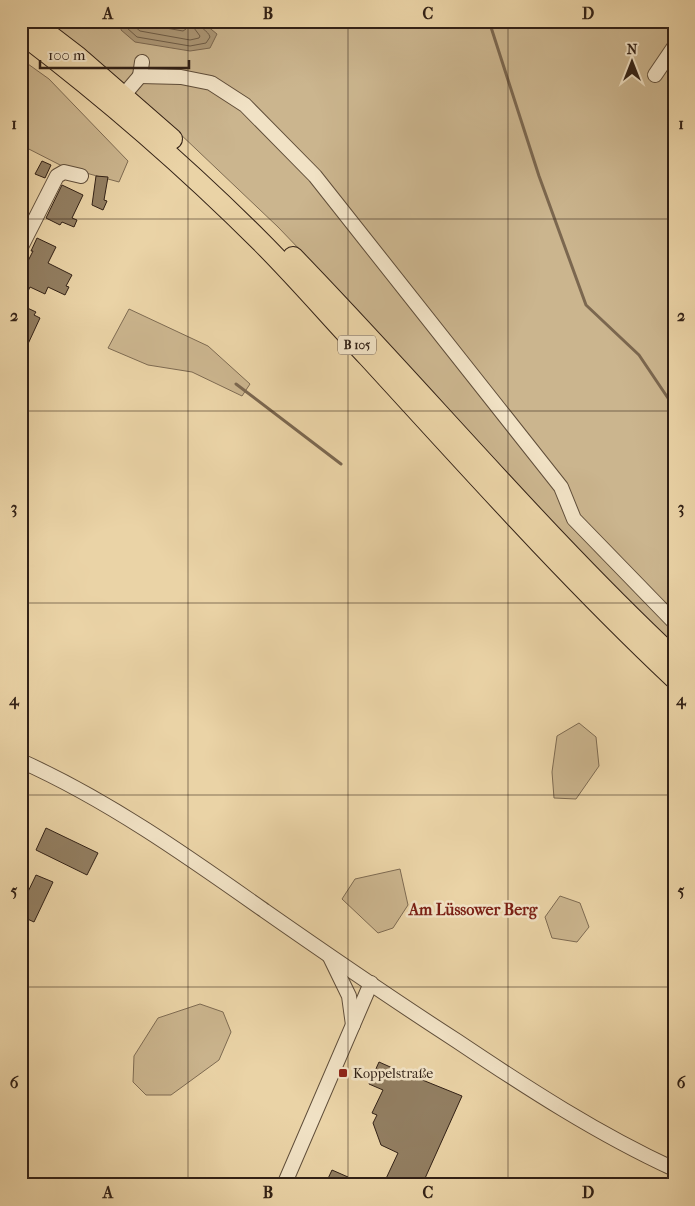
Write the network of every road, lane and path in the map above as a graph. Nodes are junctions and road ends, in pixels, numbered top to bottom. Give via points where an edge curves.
1 (31, 21) edge
2 (21, 33) edge
3 (674, 47) edge
4 (655, 75) dead end
5 (123, 96) junction
6 (81, 176) dead end
7 (26, 226) edge
8 (21, 247) edge
9 (674, 622) edge
10 (674, 658) edge
11 (674, 678) edge
12 (21, 761) edge
13 (329, 956) junction
14 (371, 984) junction
15 (353, 1026) junction
16 (674, 1169) edge
17 (284, 1185) edge

1 - 5 highway, B 105
2 - 11 highway, B 105 via 160,147 262,243 530,535 615,623
3 - 4 street
5 - 9 street via 141,69 211,83 245,105 315,176 561,487 574,519
5 - 10 highway, B 105 via 269,232 580,566
6 - 7 street via 64,172 57,176
7 - 8 street
12 - 13 street via 132,821
13 - 14 street
13 - 15 street via 349,996
14 - 15 street
14 - 16 street via 546,1099
15 - 17 street

